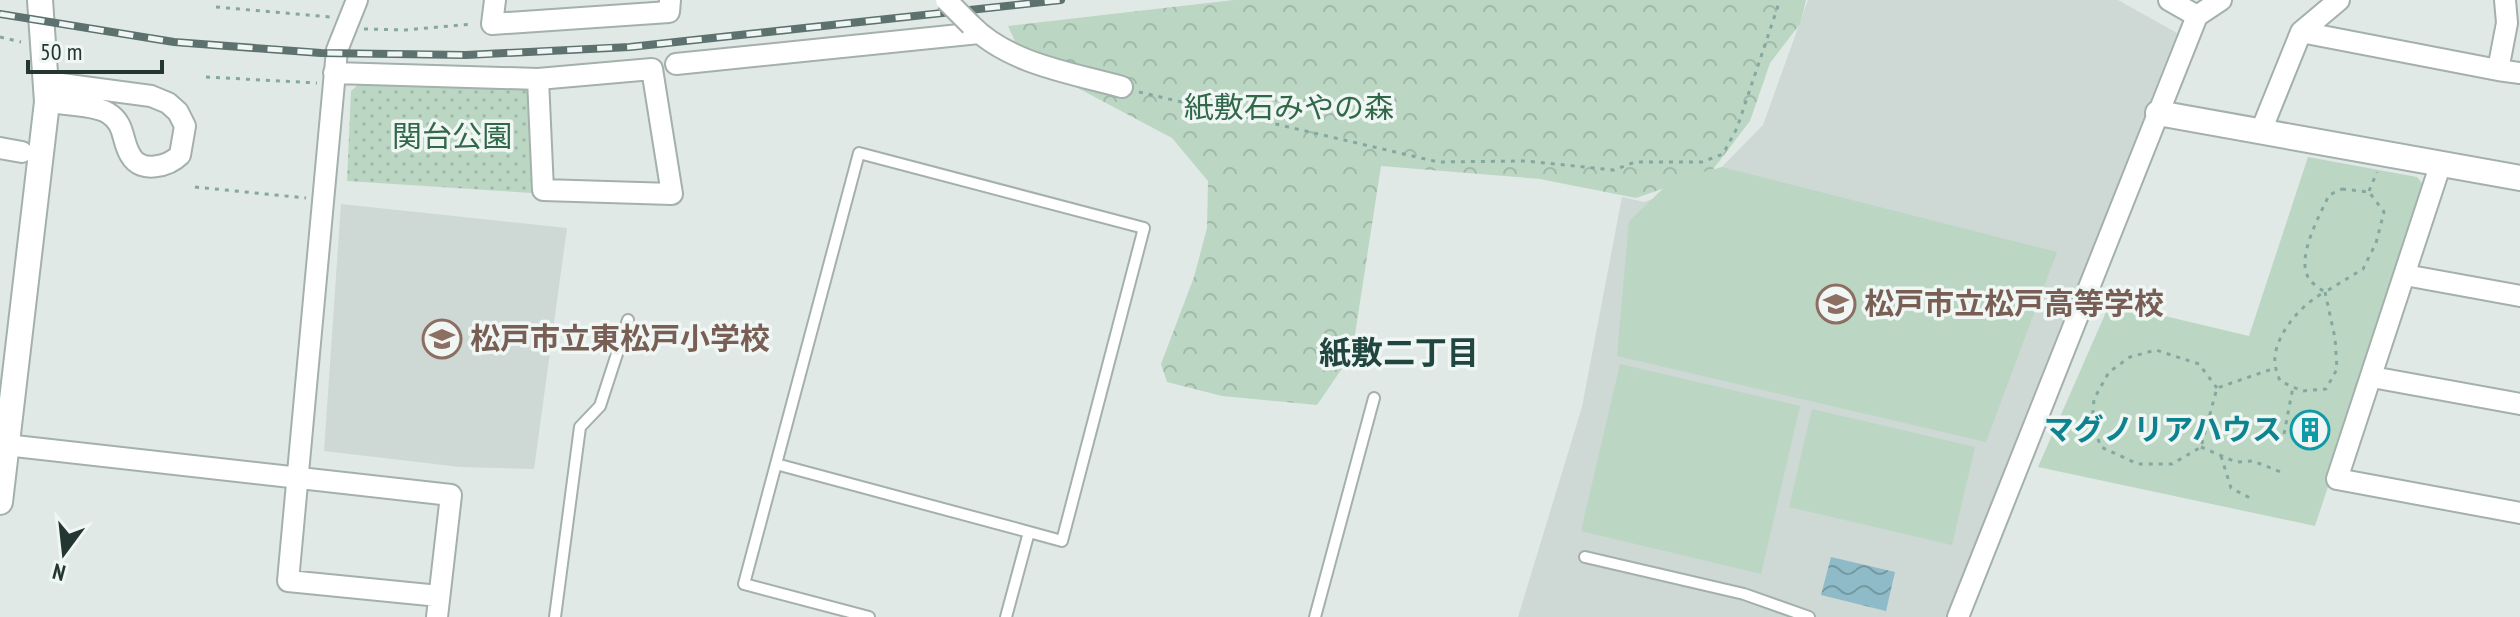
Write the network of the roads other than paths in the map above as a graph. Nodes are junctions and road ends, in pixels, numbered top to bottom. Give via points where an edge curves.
1 (40, 0) edge
2 (357, 0) edge
3 (495, 0) edge
4 (670, 0) edge
5 (946, 0) edge
6 (2169, 0) edge
7 (2221, 0) edge
8 (2339, 0) edge
9 (2505, 0) edge
10 (2197, 16) junction
11 (975, 29) junction
12 (2301, 32) junction
13 (676, 64) dead end
14 (2498, 70) junction
15 (2520, 73) edge
16 (329, 79) junction
17 (538, 79) junction
18 (1122, 87) road end
19 (46, 92) junction
20 (2158, 113) junction
21 (2261, 131) junction
22 (0, 148) edge
23 (22, 152) dead end
24 (2441, 163) junction
25 (2520, 178) edge
26 (2405, 275) junction
27 (2520, 296) edge
28 (11, 310) edge
29 (628, 320) dead end
30 (2372, 377) junction
31 (1374, 398) dead end
32 (2520, 404) edge
33 (6, 445) junction
34 (776, 464) junction
35 (299, 476) junction
36 (0, 502) edge
37 (2520, 513) edge
38 (1029, 532) junction
39 (1585, 557) dead end
40 (438, 607) edge
41 (555, 617) edge
42 (869, 617) edge
43 (1006, 617) edge
44 (1315, 617) edge
45 (1809, 617) edge
46 (1958, 617) edge

1 - 19 street
2 - 16 street via 341,23
3 - 4 street via 492,24 669,12
5 - 11 street, bridge
6 - 10 street
7 - 10 street
8 - 12 street
9 - 14 street via 2507,23
10 - 20 street
11 - 13 street
11 - 18 street via 997,47
12 - 14 street
12 - 21 street
14 - 15 street
16 - 17 street
16 - 35 street
17 - 17 street via 652,69 672,194 543,190
19 - 19 street via 151,96 168,103 185,126 180,155 165,166 139,164 131,158 121,126 104,110
19 - 28 street
20 - 21 street
20 - 46 street
21 - 24 street
22 - 23 street
24 - 25 street
24 - 26 street
26 - 27 street
26 - 30 street
28 - 33 street
29 - 41 lane via 600,406 580,427
30 - 32 street
30 - 37 street via 2337,479
31 - 44 lane
33 - 35 street
33 - 36 street
34 - 38 lane
34 - 38 lane via 859,153 1144,228 1062,541
34 - 42 lane via 744,584
35 - 40 street via 288,581
35 - 40 street via 451,495
38 - 43 lane
39 - 45 lane via 1744,594

